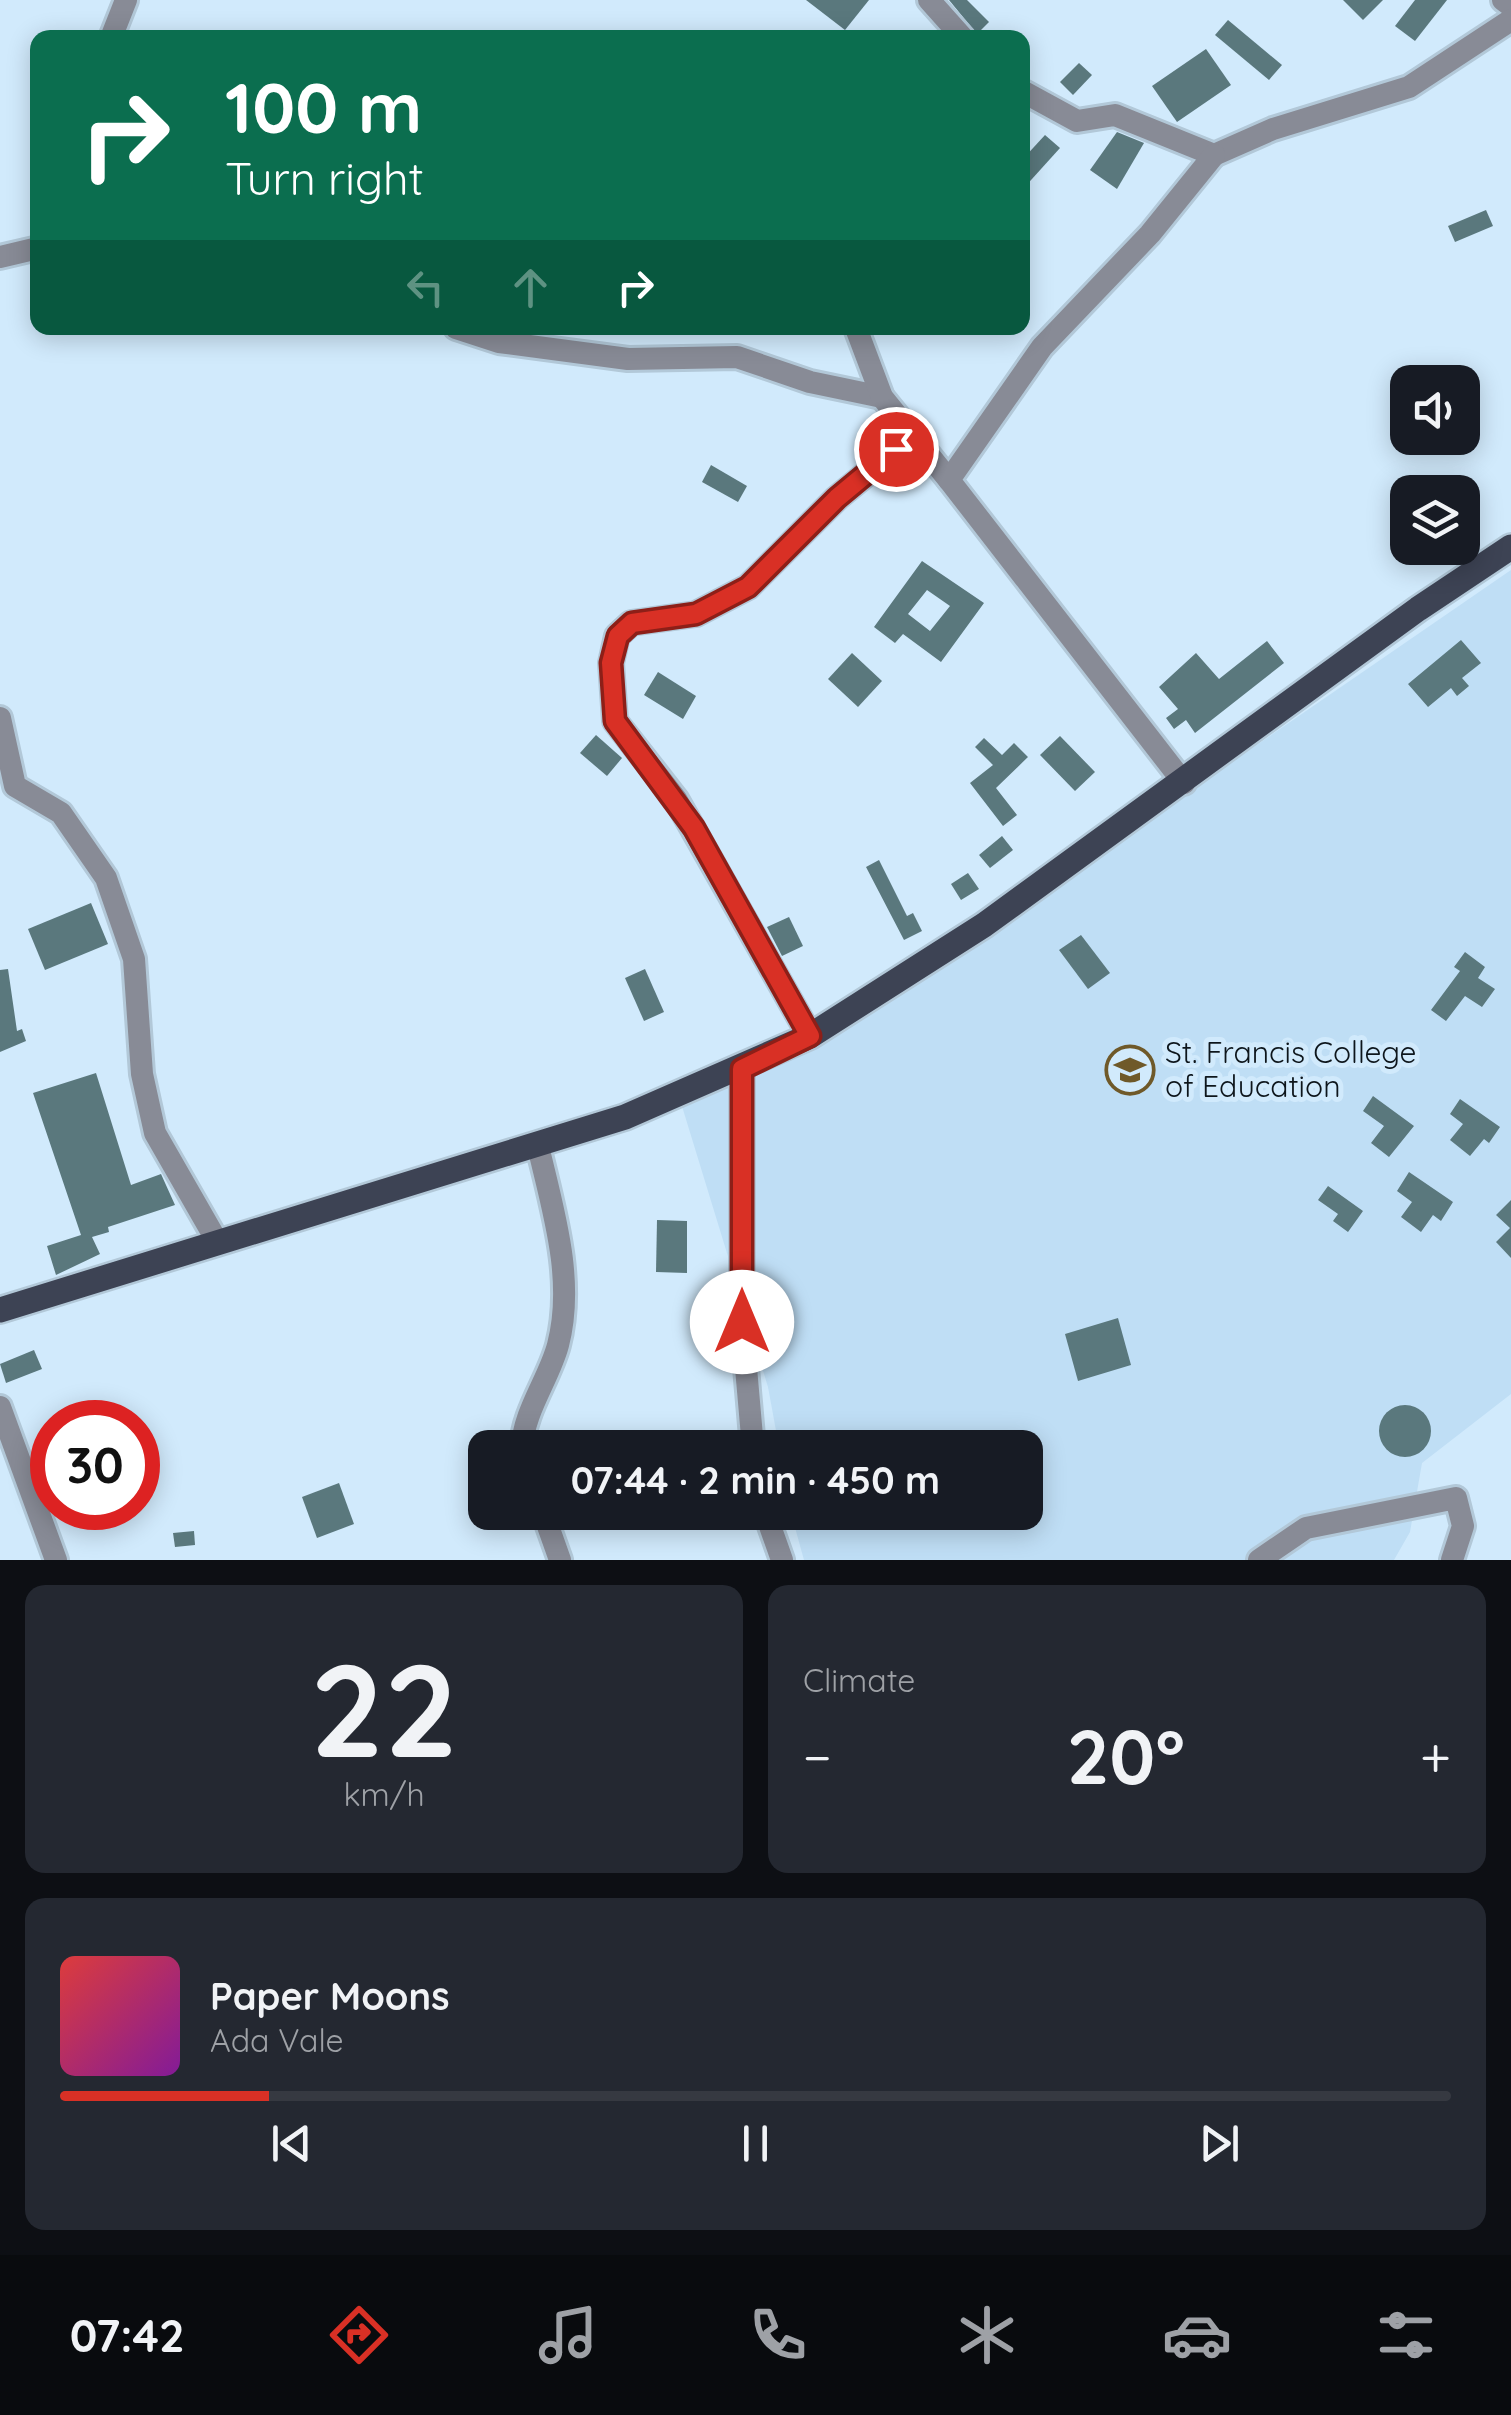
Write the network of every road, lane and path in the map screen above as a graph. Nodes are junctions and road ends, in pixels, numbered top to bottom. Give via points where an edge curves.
1 (126, 0) edge
2 (929, 0) edge
3 (1502, 0) edge
4 (1511, 6) edge
5 (1511, 20) edge
6 (114, 30) edge
7 (955, 30) edge
8 (1030, 95) edge
9 (1214, 155) junction
10 (30, 250) edge
11 (0, 257) edge
12 (478, 335) edge
13 (859, 335) edge
14 (882, 397) junction
15 (913, 436) junction
16 (949, 480) junction
17 (1511, 547) edge
18 (0, 718) edge
19 (1184, 783) junction
20 (810, 1036) junction
21 (742, 1069) junction
22 (538, 1146) junction
23 (218, 1243) junction
24 (0, 1310) edge
25 (0, 1407) edge
26 (528, 1430) edge
27 (752, 1430) edge
28 (549, 1530) edge
29 (771, 1530) edge
30 (56, 1560) edge
31 (560, 1560) edge
32 (782, 1560) edge
33 (1259, 1560) edge
34 (1452, 1560) edge

1 - 6 street
2 - 7 street
3 - 4 street
5 - 9 street via 1410,87
8 - 9 street via 1077,121 1115,115
9 - 16 street via 1150,234 1042,347
10 - 11 street
12 - 14 street via 628,358 737,357
13 - 14 street
14 - 15 street
15 - 16 street
15 - 20 street via 860,477 748,587 696,614 632,623 618,636 611,663 615,721 694,828
16 - 19 street
17 - 19 main road
18 - 23 street via 15,786 61,813 106,878 134,959 142,1074 154,1133
19 - 20 main road
20 - 21 main road
21 - 22 main road
21 - 27 street via 742,1322
22 - 23 main road
22 - 26 street via 565,1305
23 - 24 main road
25 - 30 street
28 - 31 street
29 - 32 street
33 - 34 street via 1306,1528 1456,1498 1463,1526

